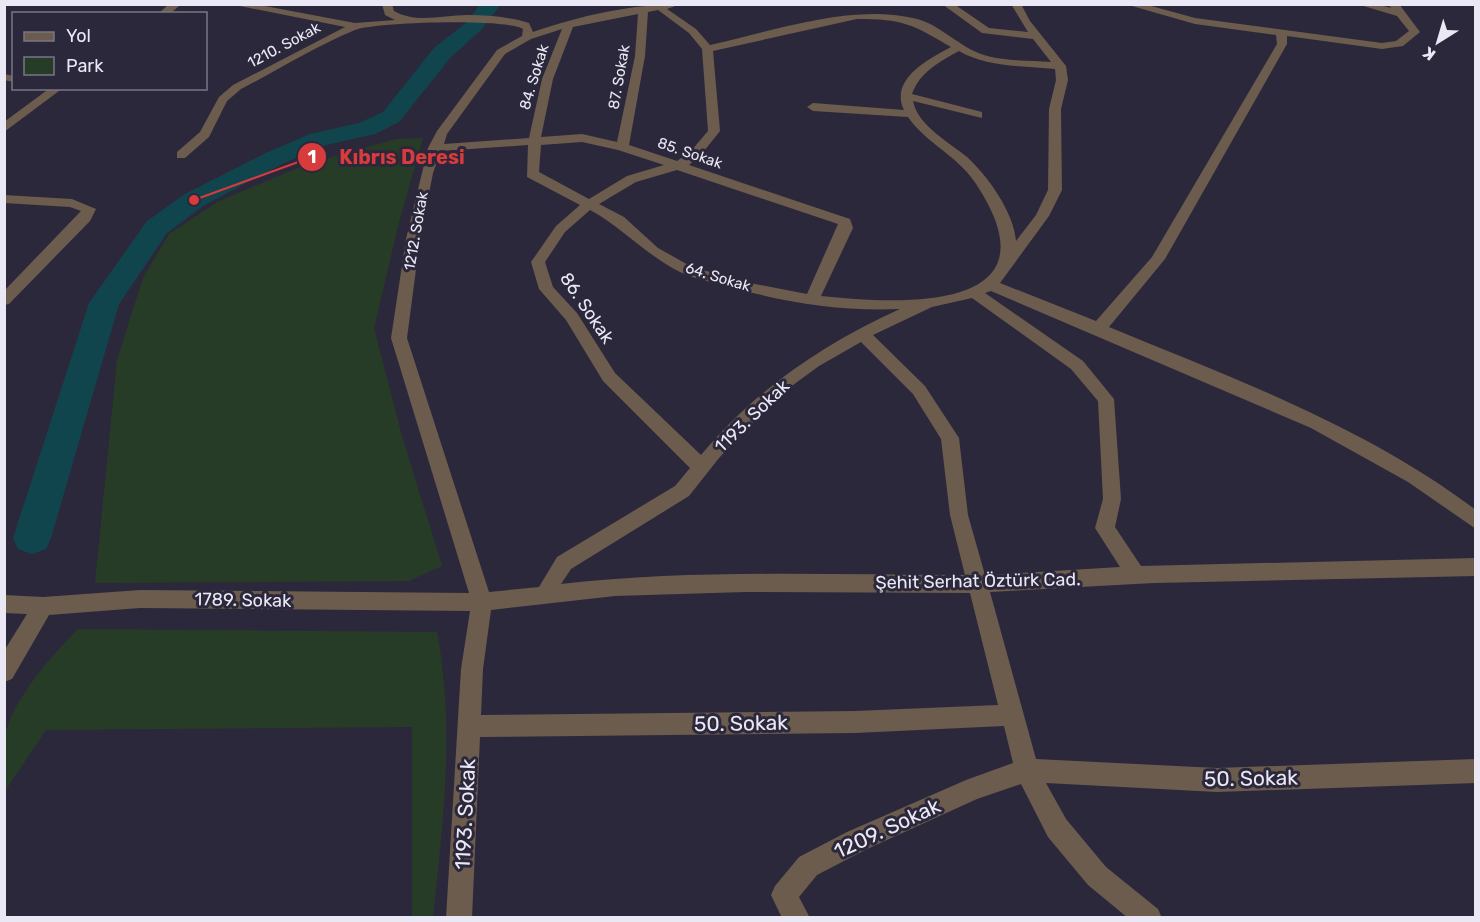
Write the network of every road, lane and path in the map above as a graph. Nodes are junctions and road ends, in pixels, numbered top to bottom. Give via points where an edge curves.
1 (236, 4) edge
2 (387, 4) edge
3 (676, 4) edge
4 (947, 4) edge
5 (1016, 4) edge
6 (1130, 4) edge
7 (1362, 4) edge
8 (1393, 4) edge
9 (661, 8) junction
10 (643, 11) junction
11 (1401, 14) junction
12 (406, 22) junction
13 (569, 24) junction
14 (355, 26) junction
15 (1281, 33) junction
16 (1036, 36) junction
17 (527, 37) junction
18 (958, 47) junction
19 (707, 49) junction
20 (1060, 66) junction
21 (55, 90) edge
22 (907, 96) junction
23 (813, 107) dead end
24 (912, 114) junction
25 (978, 115) dead end
26 (4, 128) edge
27 (533, 140) junction
28 (434, 147) junction
29 (622, 147) junction
30 (181, 155) dead end
31 (680, 167) junction
32 (4, 199) edge
33 (590, 203) junction
34 (1005, 268) junction
35 (991, 285) junction
36 (973, 292) junction
37 (4, 300) edge
38 (812, 300) junction
39 (928, 303) junction
40 (1099, 327) junction
41 (862, 334) junction
42 (701, 467) junction
43 (1476, 521) edge
44 (1476, 567) edge
45 (1136, 576) junction
46 (978, 584) junction
47 (546, 595) junction
48 (482, 602) junction
49 (4, 604) edge
50 (43, 606) junction
51 (4, 672) edge
52 (1012, 715) junction
53 (469, 726) junction
54 (1027, 770) junction
55 (1476, 771) edge
56 (459, 918) edge
57 (797, 918) edge
58 (1149, 918) edge

1 - 14 street
2 - 12 street via 390,13
3 - 9 street, 1212. Sokak
4 - 16 street via 987,31
5 - 16 street
6 - 15 street via 1195,21
7 - 11 street
8 - 11 street
9 - 10 street, 1212. Sokak
9 - 19 street via 702,37
10 - 13 street, 1212. Sokak
10 - 29 street, 87. Sokak via 640,56
11 - 15 street via 1415,32 1399,44 1382,46
12 - 14 street, 1210. Sokak
12 - 17 street, 1210. Sokak via 496,18 525,25
13 - 17 street, 1212. Sokak
13 - 27 street, 84. Sokak via 554,57
14 - 30 street, 1210. Sokak via 237,87 218,106 205,134
15 - 40 street via 1282,44 1158,259
16 - 20 street
17 - 28 street, 1212. Sokak via 501,52
18 - 19 street via 914,21 857,16
18 - 20 street via 973,55 1009,62
18 - 22 street via 925,67 909,84
19 - 31 street, 86. Sokak via 714,131 696,156
20 - 34 street via 1062,80 1055,109 1055,190 1042,216
21 - 26 street
22 - 24 street
22 - 25 street
23 - 24 street
24 - 34 street via 917,123 969,166 992,202 1009,236
27 - 28 street, 85. Sokak
27 - 29 street, 85. Sokak via 582,138
27 - 33 street, 64. Sokak via 532,174
28 - 48 street, 1212. Sokak via 413,239 399,338
29 - 31 street, 85. Sokak
31 - 33 street, 86. Sokak via 636,177
31 - 38 street, 85. Sokak via 845,222 842,240
32 - 37 street via 72,203 89,209 85,219
33 - 38 street, 64. Sokak via 619,220 653,251 687,270 749,288
33 - 42 street, 86. Sokak via 560,226 538,261 546,289 572,317 609,377
34 - 35 street
35 - 36 street, 1193. Sokak
35 - 40 street
36 - 39 street, 1193. Sokak
36 - 45 street via 1077,365 1106,399 1112,499 1105,528
38 - 39 street, 64. Sokak via 868,306
39 - 41 street, 1193. Sokak
40 - 43 street via 1312,420 1413,473
41 - 42 street, 1193. Sokak via 813,362 772,392
41 - 46 street via 919,390 950,438 959,515
42 - 47 street, 1193. Sokak via 682,491 564,562
44 - 45 street, Şehit Serhat Öztürk Cad.
45 - 46 street, Şehit Serhat Öztürk Cad.
46 - 47 street, Şehit Serhat Öztürk Cad. via 745,582 615,587
46 - 52 street
47 - 48 street, Şehit Serhat Öztürk Cad.
48 - 50 street, 1789. Sokak via 140,599
48 - 53 street, 1193. Sokak
49 - 50 street, 1789. Sokak
50 - 51 street
52 - 53 street, 50. Sokak via 855,722
52 - 54 street
53 - 56 street, 1193. Sokak
54 - 55 street, 50. Sokak via 1216,780
54 - 57 street, 1209. Sokak via 974,788 807,866 784,895
54 - 58 street via 1057,828 1097,876

